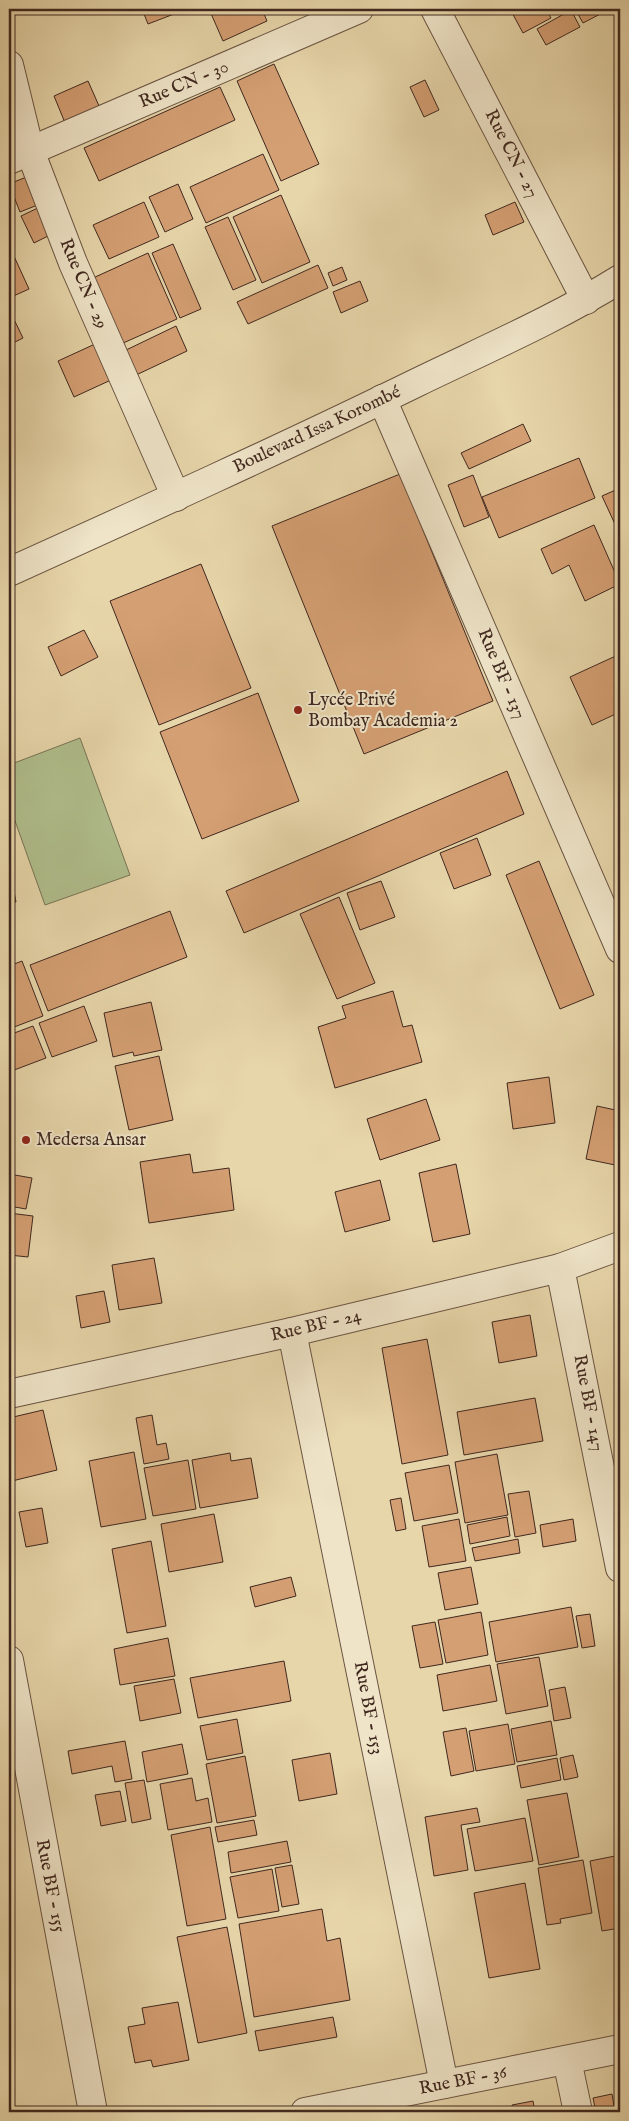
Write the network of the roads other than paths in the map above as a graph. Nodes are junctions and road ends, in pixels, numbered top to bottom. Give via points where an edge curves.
1 (359, 9) edge
2 (436, 9) edge
3 (9, 65) edge
4 (20, 156) edge
5 (620, 278) edge
6 (586, 300) junction
7 (382, 399) junction
8 (176, 497) junction
9 (9, 572) edge
10 (620, 949) edge
11 (620, 1246) edge
12 (560, 1268) junction
13 (292, 1332) junction
14 (9, 1394) edge
15 (611, 1476) edge
16 (620, 1568) edge
17 (9, 1660) edge
18 (620, 2049) edge
19 (567, 2060) junction
20 (444, 2084) junction
21 (93, 2112) edge
22 (305, 2112) edge
23 (578, 2112) edge

1 - 4 street, Rue CN - 30
2 - 6 street, Rue CN - 27
3 - 4 street, Rue CN - 29
4 - 8 street, Rue CN - 29 via 73,263
5 - 6 street, Boulevard Issa Korombé
6 - 7 street, Boulevard Issa Korombé
7 - 8 street, Boulevard Issa Korombé
7 - 10 street, Rue BF - 137
8 - 9 street, Boulevard Issa Korombé
11 - 12 street, Rue BF - 24
12 - 13 street, Rue BF - 24
12 - 15 street, Rue BF - 147
13 - 14 street, Rue BF - 24
13 - 20 street, Rue BF - 153
15 - 16 street, Rue BF - 147
17 - 21 street, Rue BF - 155
18 - 19 street, Rue BF - 36
19 - 20 street, Rue BF - 36
19 - 23 street
20 - 22 street, Rue BF - 36

